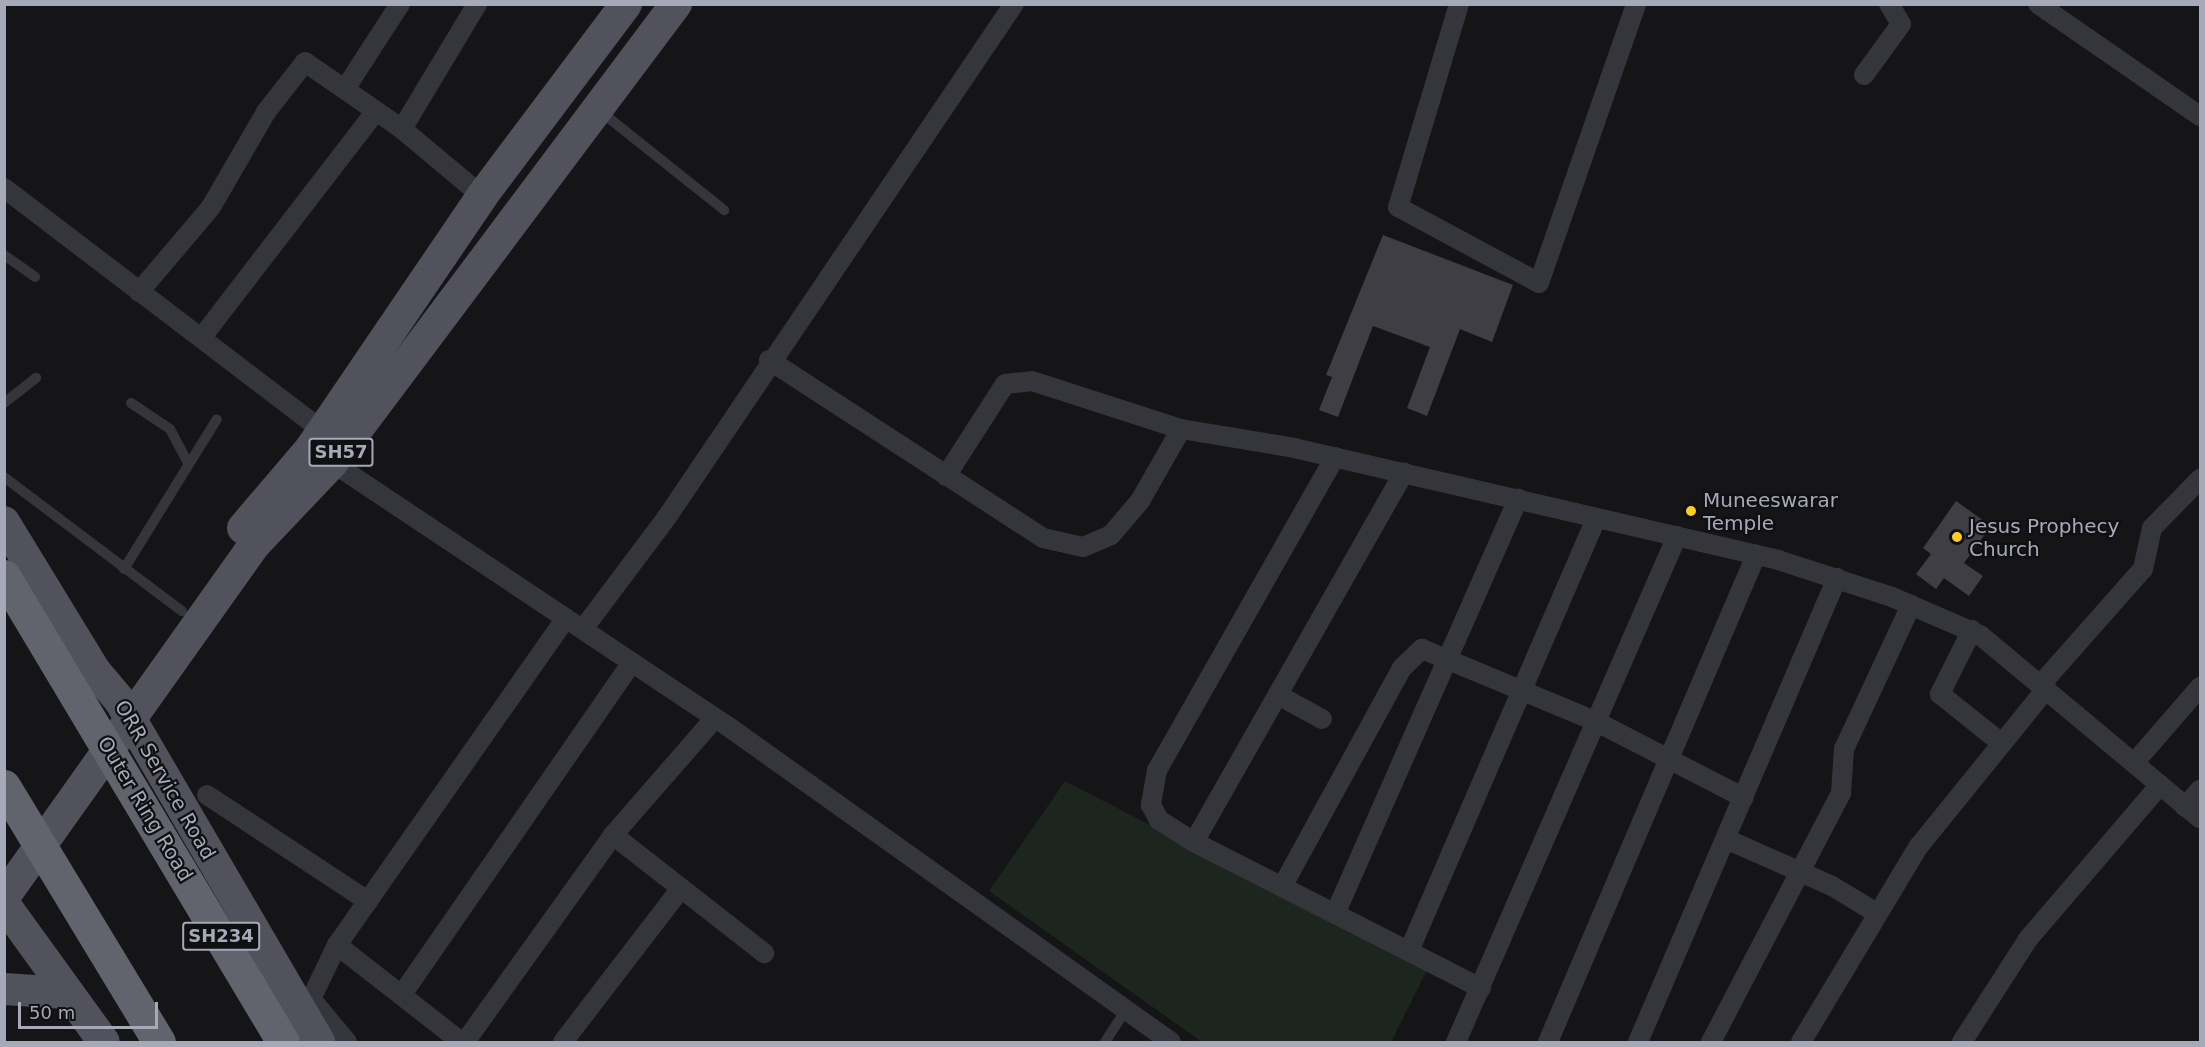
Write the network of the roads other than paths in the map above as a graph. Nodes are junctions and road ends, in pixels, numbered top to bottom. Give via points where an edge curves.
1 (400, 4) edge
2 (477, 4) edge
3 (626, 4) edge
4 (676, 4) edge
5 (1014, 4) edge
6 (1459, 4) edge
7 (1636, 4) edge
8 (1889, 4) edge
9 (2038, 4) edge
10 (1864, 75) dead end
11 (345, 89) junction
12 (598, 108) junction
13 (376, 111) junction
14 (2200, 116) edge
15 (402, 129) junction
16 (4, 188) edge
17 (482, 196) junction
18 (724, 210) dead end
19 (4, 255) edge
20 (36, 277) dead end
21 (139, 292) junction
22 (202, 338) junction
23 (770, 360) junction
24 (36, 378) dead end
25 (4, 403) edge
26 (131, 403) dead end
27 (217, 419) dead end
28 (1181, 429) junction
29 (322, 447) junction
30 (1335, 457) junction
31 (188, 463) junction
32 (1404, 473) junction
33 (946, 476) junction
34 (4, 477) edge
35 (2200, 478) edge
36 (1518, 499) junction
37 (1596, 518) junction
38 (4, 522) edge
39 (1677, 536) junction
40 (1756, 555) junction
41 (124, 568) junction
42 (4, 576) edge
43 (1837, 578) junction
44 (1911, 604) junction
45 (182, 611) junction
46 (566, 618) junction
47 (583, 629) junction
48 (1972, 630) junction
49 (1449, 657) junction
50 (632, 662) junction
51 (2044, 686) junction
52 (2200, 687) edge
53 (1522, 689) junction
54 (1278, 695) junction
55 (125, 711) junction
56 (715, 718) junction
57 (1322, 719) dead end
58 (1597, 722) junction
59 (2000, 742) junction
60 (1669, 759) junction
61 (2134, 763) junction
62 (2160, 785) junction
63 (4, 786) edge
64 (2200, 790) edge
65 (207, 795) dead end
66 (1744, 798) junction
67 (2193, 812) edge
68 (613, 835) junction
69 (1726, 839) junction
70 (1194, 842) junction
71 (4, 863) edge
72 (1800, 870) junction
73 (1282, 887) junction
74 (681, 888) junction
75 (4, 897) edge
76 (369, 901) junction
77 (4, 904) edge
78 (1875, 912) junction
79 (1335, 914) junction
80 (337, 945) junction
81 (1409, 951) junction
82 (764, 953) dead end
83 (1481, 988) junction
84 (4, 989) edge
85 (66, 993) junction
86 (404, 993) junction
87 (1125, 1011) junction
88 (95, 1036) edge
89 (159, 1042) edge
90 (283, 1042) edge
91 (319, 1042) edge
92 (347, 1042) edge
93 (463, 1042) edge
94 (563, 1042) edge
95 (1105, 1042) edge
96 (1171, 1042) edge
97 (1456, 1042) edge
98 (1548, 1042) edge
99 (1638, 1042) edge
100 (1711, 1042) edge
101 (1801, 1042) edge
102 (1962, 1042) edge

1 - 11 street
2 - 15 street
3 - 17 main road, SH57
4 - 12 main road, SH57
5 - 23 street
6 - 7 street via 1398,207 1539,283
8 - 10 street via 1901,24
9 - 14 street
11 - 13 street
11 - 21 street via 305,62 266,112 211,207
12 - 18 lane
12 - 29 main road, SH57
13 - 15 street
13 - 22 street
15 - 17 street
16 - 21 street
17 - 29 main road, SH57
19 - 20 lane
21 - 22 street
22 - 29 street
23 - 33 street
23 - 47 street via 667,517
24 - 25 lane
26 - 31 lane via 170,429
27 - 31 lane
28 - 30 street
28 - 33 street via 1032,381 1005,384
28 - 33 street via 1140,501 1111,535 1083,547 1044,538
29 - 45 main road, SH57
29 - 46 street
29 - 55 main road, SH57 via 256,543
30 - 32 street
30 - 70 street via 1153,779 1149,796 1154,813
31 - 41 lane
32 - 36 street
32 - 54 street
34 - 41 lane
35 - 51 street via 2152,528 2143,568
36 - 37 street
36 - 49 street
37 - 39 street
37 - 53 street
38 - 55 main road, ORR Service Road via 95,671
39 - 40 street
39 - 58 street
40 - 43 street
40 - 60 street
41 - 45 lane
42 - 90 highway, Outer Ring Road / SH234
43 - 44 street
43 - 66 street
44 - 48 street
44 - 72 street via 1844,749 1841,793
45 - 55 main road, SH57
46 - 47 street
46 - 76 street
47 - 50 street
48 - 51 street
48 - 59 street via 1940,694
49 - 53 street
49 - 73 street via 1422,649 1408,660
49 - 79 street
50 - 56 street
50 - 86 street
51 - 59 street
51 - 61 street
52 - 61 street
53 - 58 street
53 - 81 street
54 - 57 street
54 - 70 street
55 - 71 main road, SH57
55 - 75 main road, SH57
55 - 91 main road, ORR Service Road
56 - 68 street
56 - 87 street
58 - 60 street
58 - 83 street
59 - 78 street
60 - 66 street
60 - 98 street
61 - 62 street
62 - 67 street
62 - 102 street via 2048,913
63 - 89 highway
64 - 67 street
65 - 76 street
66 - 69 street
68 - 74 street
68 - 93 street
69 - 72 street
69 - 99 street
70 - 73 street
72 - 78 street
72 - 100 street
73 - 79 street
74 - 82 street
74 - 94 street
76 - 80 street
77 - 85 main road
78 - 101 street
79 - 81 street
80 - 86 street
80 - 92 street via 311,999
81 - 83 street
83 - 97 street
84 - 85 main road
85 - 88 main road
86 - 93 street
87 - 95 lane
87 - 96 street

